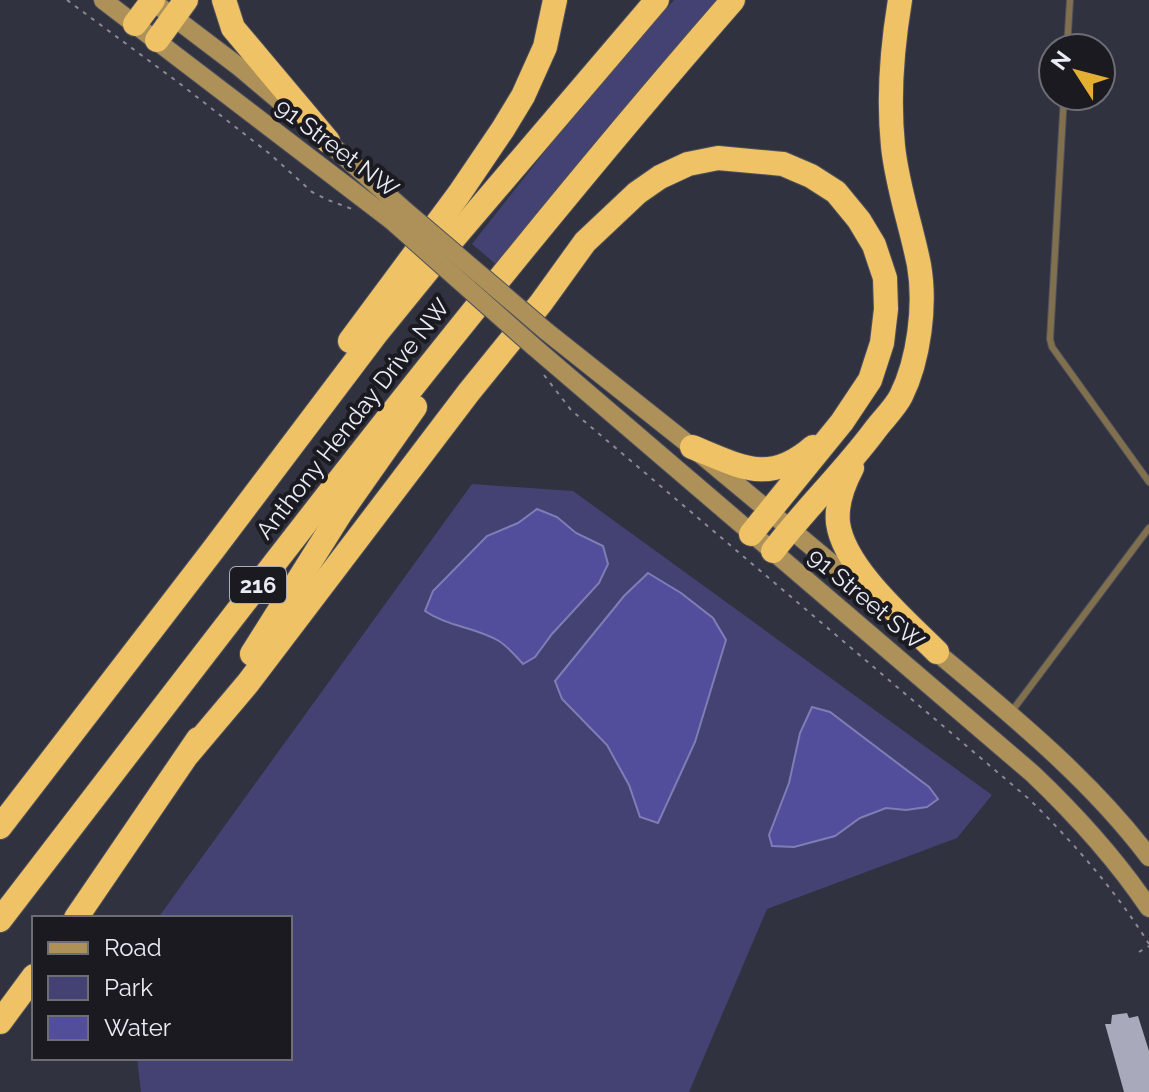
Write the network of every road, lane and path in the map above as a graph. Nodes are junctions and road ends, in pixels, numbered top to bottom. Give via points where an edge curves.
1 (67, 0) edge
2 (103, 0) edge
3 (152, 0) edge
4 (224, 0) edge
5 (555, 0) edge
6 (657, 0) edge
7 (733, 0) edge
8 (900, 0) edge
9 (1070, 0) edge
10 (180, 9) edge
11 (135, 24) junction
12 (1068, 32) edge
13 (157, 40) junction
14 (1063, 112) edge
15 (328, 141) junction
16 (351, 209) dead end
17 (396, 214) junction
18 (520, 254) junction
19 (546, 331) joint
20 (533, 346) joint
21 (541, 371) dead end
22 (842, 422) junction
23 (874, 432) junction
24 (692, 447) junction
25 (1149, 482) edge
26 (769, 511) junction
27 (1149, 528) edge
28 (790, 529) junction
29 (751, 534) junction
30 (213, 550) junction
31 (773, 551) junction
32 (937, 652) junction
33 (1009, 715) junction
34 (189, 753) junction
35 (0, 827) edge
36 (1149, 857) edge
37 (1149, 908) edge
38 (77, 916) edge
39 (0, 920) edge
40 (1149, 945) edge
41 (1139, 952) dead end
42 (32, 979) edge
43 (0, 1022) edge

1 - 16 path via 270,154 312,192
2 - 11 main road, 91 Street NW
3 - 10 main road, 91 Street NW
3 - 11 highway
4 - 15 highway via 233,28
5 - 30 highway via 545,47 503,129 269,451
6 - 30 highway, Anthony Henday Drive NW / 216 via 376,334
7 - 18 highway, Anthony Henday Drive NW / 216
8 - 23 highway via 892,63 893,148 919,267 921,305 913,367 900,398
9 - 12 lane
10 - 13 highway
10 - 15 main road, 91 Street NW
11 - 13 main road, 91 Street NW
13 - 17 main road, 91 Street NW
14 - 25 lane via 1050,339
15 - 17 main road, 91 Street NW
17 - 19 main road, 91 Street NW, bridge
17 - 20 main road, 91 Street NW, bridge
18 - 34 highway via 465,341 348,503
18 - 39 highway, Anthony Henday Drive NW / 216 via 374,434
19 - 24 main road, 91 Street SW
20 - 29 main road, 91 Street SW
21 - 40 path via 571,410 1029,799 1087,859
22 - 24 highway via 798,460 776,469 751,470
22 - 26 highway
22 - 34 highway via 870,380 886,309 885,278 859,220 836,192 783,164 718,158 660,177 585,242
23 - 28 highway
23 - 32 highway via 841,491 838,522 849,553 876,591
24 - 26 main road, 91 Street SW
26 - 28 main road, 91 Street SW
26 - 29 highway
27 - 33 lane
28 - 31 highway
28 - 32 main road, 91 Street SW
29 - 31 main road, 91 Street SW
30 - 35 highway, Anthony Henday Drive NW / 216
31 - 37 main road, 91 Street SW via 1033,774 1085,826
32 - 33 main road, 91 Street SW
33 - 36 main road, 91 Street SW via 1093,791
34 - 38 highway
40 - 41 path
42 - 43 highway

